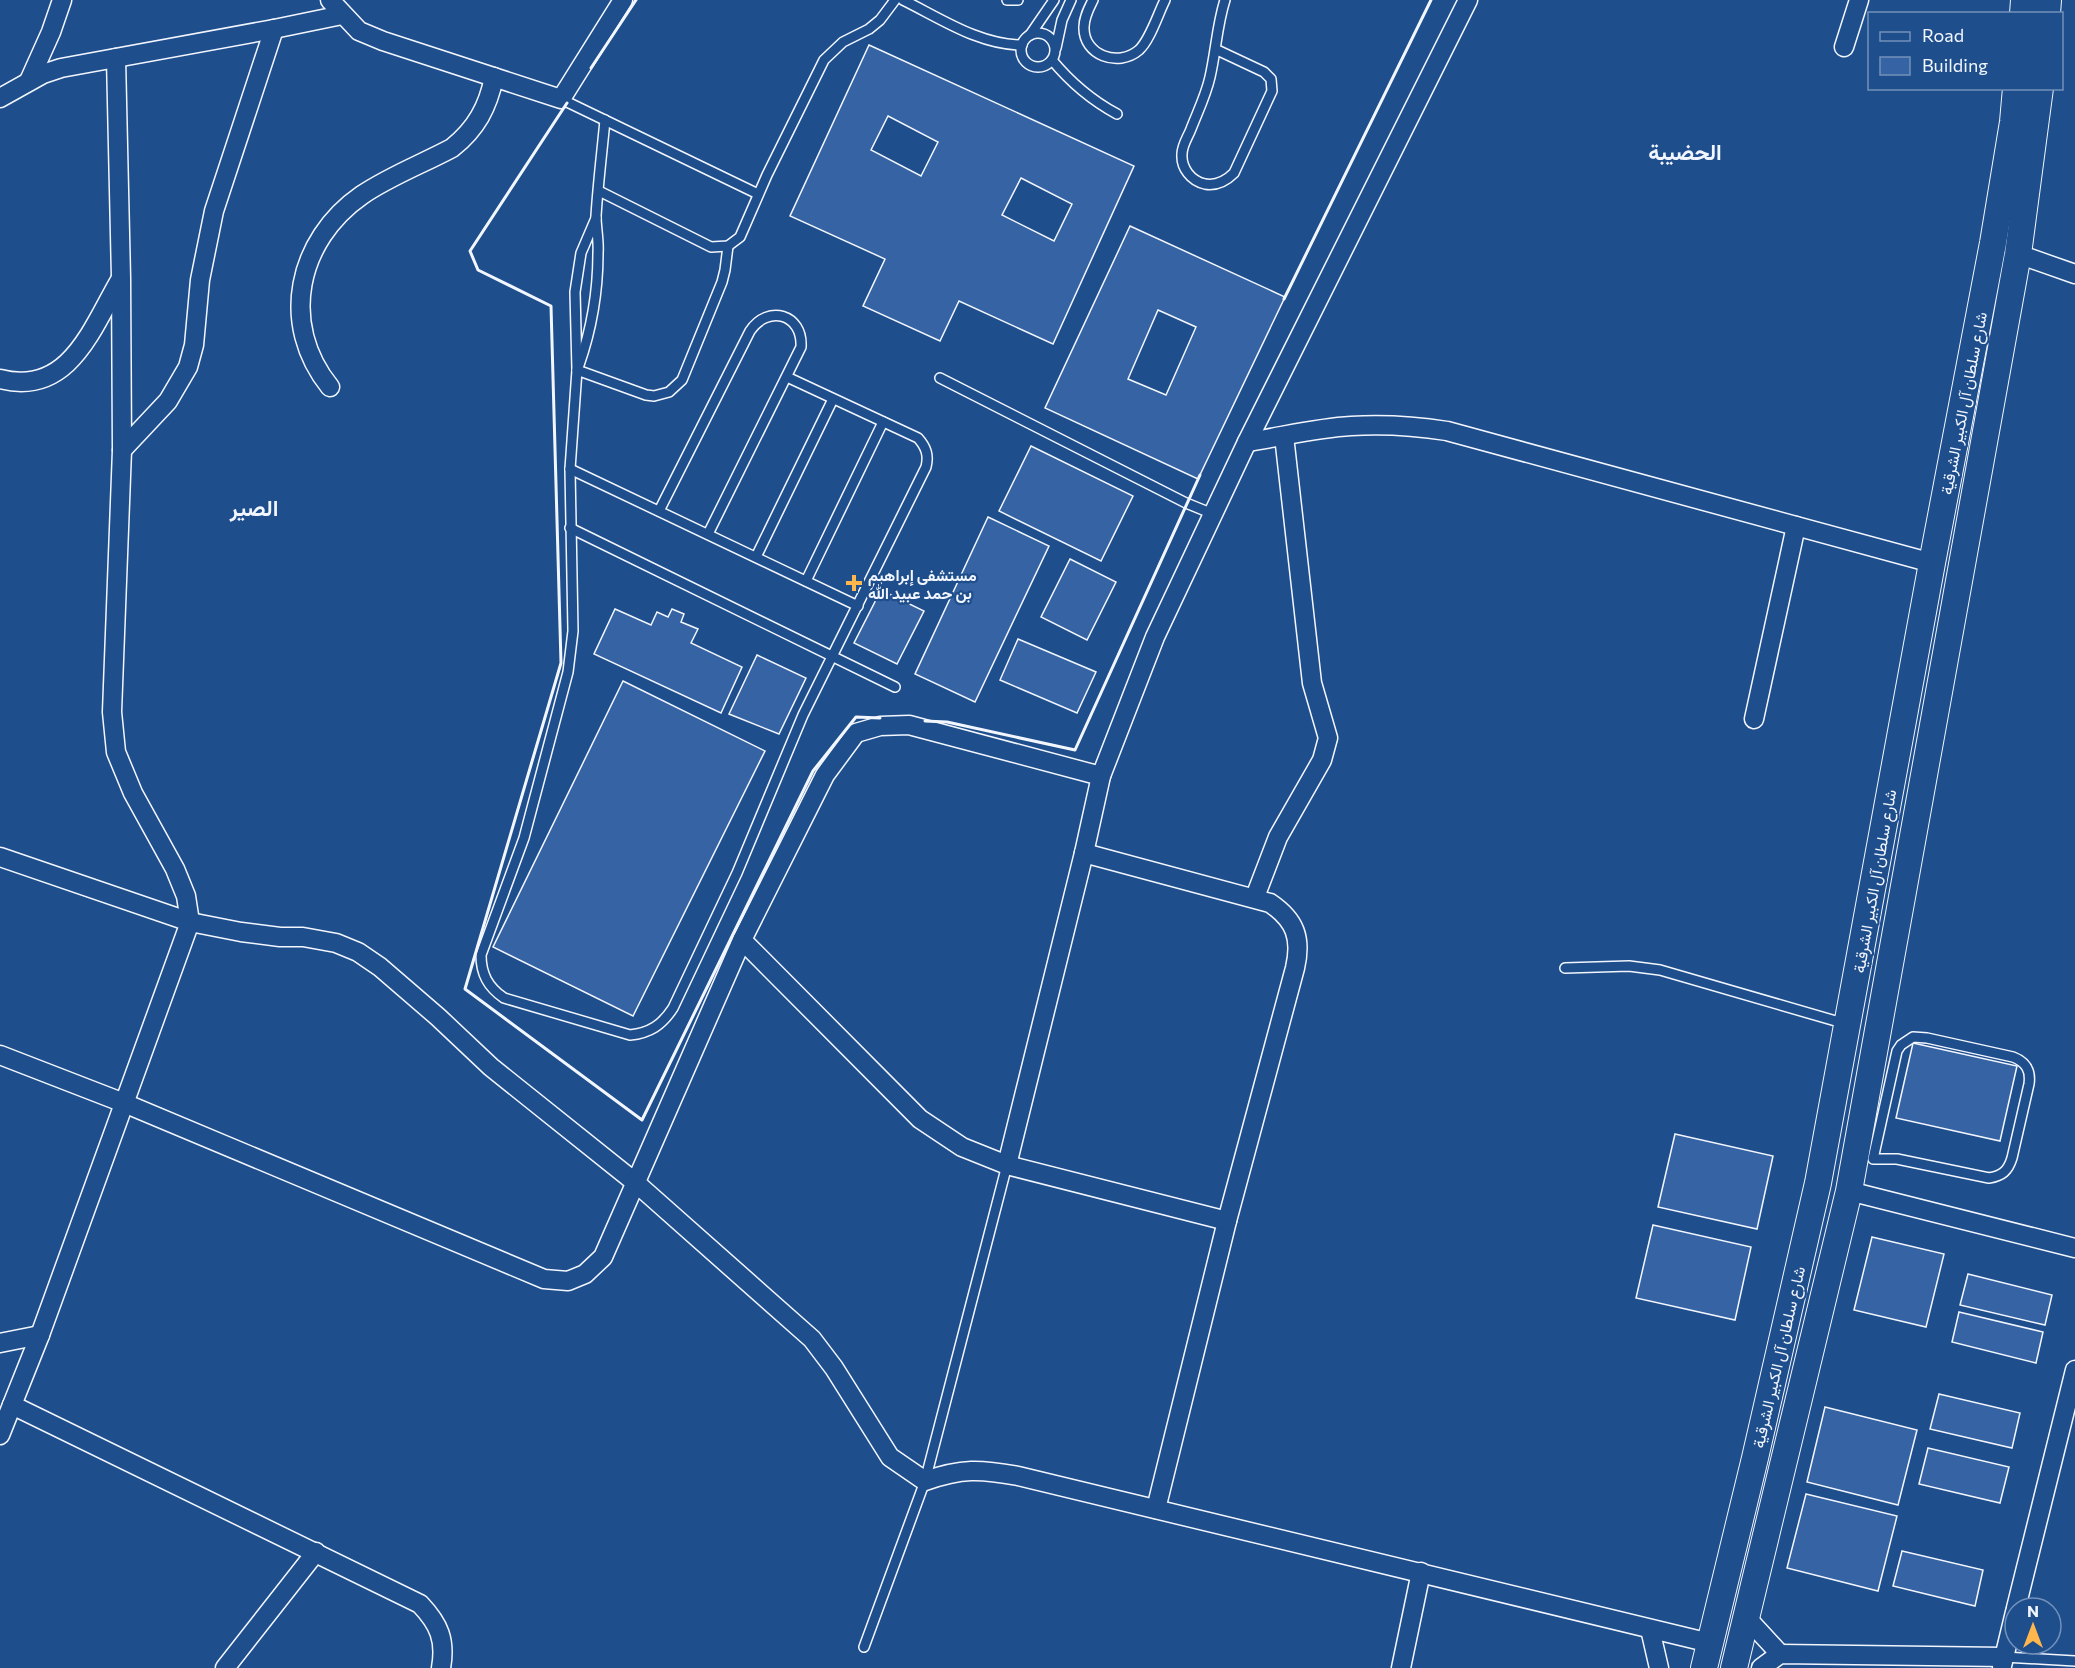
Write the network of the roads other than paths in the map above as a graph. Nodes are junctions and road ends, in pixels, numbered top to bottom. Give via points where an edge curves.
1 (62, 0) edge
2 (330, 0) edge
3 (623, 0) edge
4 (895, 0) edge
5 (903, 0) edge
6 (1007, 0) edge
7 (1018, 0) edge
8 (1054, 0) edge
9 (1071, 0) edge
10 (1093, 0) edge
11 (1165, 0) edge
12 (1225, 0) edge
13 (1468, 0) edge
14 (1858, 0) edge
15 (342, 15) junction
16 (274, 30) junction
17 (1030, 35) junction
18 (1022, 45) junction
19 (1844, 47) dead end
20 (1056, 48) junction
21 (1215, 49) junction
22 (116, 58) junction
23 (1052, 60) junction
24 (494, 77) junction
25 (29, 81) junction
26 (2016, 90) edge
27 (2040, 90) edge
28 (0, 98) edge
29 (561, 99) junction
30 (1117, 114) dead end
31 (605, 120) junction
32 (598, 191) junction
33 (758, 194) junction
34 (596, 218) junction
35 (728, 246) junction
36 (2018, 254) junction
37 (2075, 274) edge
38 (121, 278) junction
39 (578, 370) junction
40 (787, 377) junction
41 (940, 378) dead end
42 (0, 379) edge
43 (330, 387) dead end
44 (833, 399) junction
45 (883, 422) junction
46 (1284, 436) junction
47 (1246, 442) junction
48 (122, 450) junction
49 (570, 469) junction
50 (659, 511) junction
51 (1213, 514) junction
52 (1796, 526) junction
53 (570, 528) junction
54 (708, 534) junction
55 (756, 557) junction
56 (1932, 563) junction
57 (806, 581) junction
58 (858, 606) junction
59 (832, 656) junction
60 (895, 687) dead end
61 (1754, 719) dead end
62 (1101, 776) junction
63 (1084, 853) junction
64 (0, 857) edge
65 (1255, 897) junction
66 (190, 922) junction
67 (742, 940) junction
68 (1565, 968) dead end
69 (1847, 1024) junction
70 (0, 1055) edge
71 (124, 1103) junction
72 (1873, 1159) junction
73 (1007, 1165) junction
74 (636, 1183) junction
75 (1850, 1183) junction
76 (1227, 1221) junction
77 (2075, 1248) edge
78 (40, 1335) junction
79 (0, 1343) edge
80 (2075, 1370) edge
81 (12, 1405) junction
82 (0, 1435) edge
83 (925, 1481) junction
84 (1156, 1509) junction
85 (316, 1552) junction
86 (1421, 1572) junction
87 (2018, 1596) edge
88 (1746, 1617) junction
89 (1650, 1629) junction
90 (1710, 1643) junction
91 (864, 1647) dead end
92 (1780, 1654) junction
93 (2075, 1661) edge
94 (2003, 1662) edge
95 (225, 1668) edge
96 (441, 1668) edge
97 (1401, 1668) edge
98 (1659, 1668) edge
99 (1704, 1668) edge
100 (1734, 1668) edge
101 (1761, 1668) edge

1 - 25 street
2 - 15 street
3 - 29 street
4 - 33 lane via 880,20 843,42 824,60
5 - 18 lane via 979,37 1000,44
6 - 7 lane
8 - 17 lane
9 - 20 lane
10 - 11 lane via 1085,18 1084,34 1092,49 1114,59 1130,56 1143,46
12 - 21 lane
13 - 47 street
14 - 19 street
15 - 16 street
15 - 24 street via 359,31 383,41
16 - 22 street
16 - 48 street via 214,211 188,367 168,401
17 - 18 lane
17 - 20 lane via 1043,33 1054,41
18 - 23 lane via 1028,64 1041,67
20 - 23 lane
21 - 21 lane via 1203,102 1182,154 1190,177 1213,185 1234,173 1272,91 1264,72
22 - 25 street via 61,68
22 - 38 street
23 - 30 lane via 1082,91
24 - 29 street
24 - 43 street via 485,109 461,141 362,195 334,219 314,249 301,290 300,315 312,361
25 - 28 street
26 - 56 main road, شارع سلطان آل الكبير الشرقية via 1993,243
27 - 36 main road, شارع سلطان آل الكبير الشرقية
29 - 31 lane
31 - 32 lane
31 - 33 lane
32 - 34 lane
32 - 35 lane via 711,247
33 - 35 lane via 740,237
34 - 39 lane via 597,290
34 - 39 lane via 577,273 574,311
35 - 39 lane via 722,282 677,387 662,395 646,395
36 - 37 street
36 - 75 main road, شارع سلطان آل الكبير الشرقية
38 - 42 street via 68,364 52,376 33,382
38 - 48 street
39 - 49 lane
40 - 44 lane
40 - 50 lane via 801,347 800,332 783,316 767,316 750,331
40 - 54 lane
41 - 51 lane
44 - 45 lane
44 - 55 lane
45 - 57 lane
45 - 58 lane via 918,438 928,460
46 - 47 street
46 - 52 street via 1348,426 1415,426
46 - 65 street via 1312,683 1328,738 1322,760 1278,837
47 - 51 street
48 - 66 street via 112,712 116,752 133,794 176,869
49 - 50 lane
49 - 53 lane
50 - 54 lane
51 - 62 street via 1155,637
52 - 56 street
52 - 61 street
53 - 59 lane
53 - 59 lane via 573,631 568,672 525,838 482,955 488,983 504,998 630,1035 643,1034 666,1019 737,873 790,744
54 - 55 lane
55 - 57 lane
56 - 69 main road, شارع سلطان آل الكبير الشرقية
57 - 58 lane
58 - 59 lane
59 - 60 lane
62 - 63 street
62 - 67 street via 909,725 880,726 856,733 825,775
63 - 65 street
63 - 73 street
64 - 66 street
65 - 76 street via 1282,911 1292,924 1298,953
66 - 71 street
66 - 74 street via 241,932 303,937 358,952 388,973 490,1067
67 - 73 street via 920,1119 962,1147
67 - 74 street
68 - 69 lane via 1629,966 1660,970
69 - 90 main road, شارع سلطان آل الكبير الشرقية via 1818,1183
70 - 71 street
71 - 74 street via 544,1278 568,1281 585,1274 603,1257
71 - 78 street
72 - 72 lane via 1897,1159 1989,1178 2004,1173 2012,1158 2029,1084 2025,1064 2013,1057 1927,1038 1906,1040 1897,1051
72 - 75 lane
73 - 76 street
73 - 83 lane
74 - 83 street via 812,1339 890,1457
75 - 77 street
75 - 88 main road, شارع سلطان آل الكبير الشرقية
76 - 84 street
78 - 79 street
78 - 81 street
80 - 87 street
81 - 82 street
81 - 85 street
83 - 84 street via 966,1470 989,1470
83 - 91 lane
84 - 86 street
85 - 95 street
85 - 96 street via 420,1604 433,1617 441,1635
86 - 89 street
86 - 97 street
88 - 92 street
88 - 100 main road, شارع سلطان آل الكبير الشرقية
89 - 90 street
89 - 98 street
90 - 99 main road, شارع سلطان آل الكبير الشرقية
92 - 94 street
92 - 101 street
93 - 94 lane

